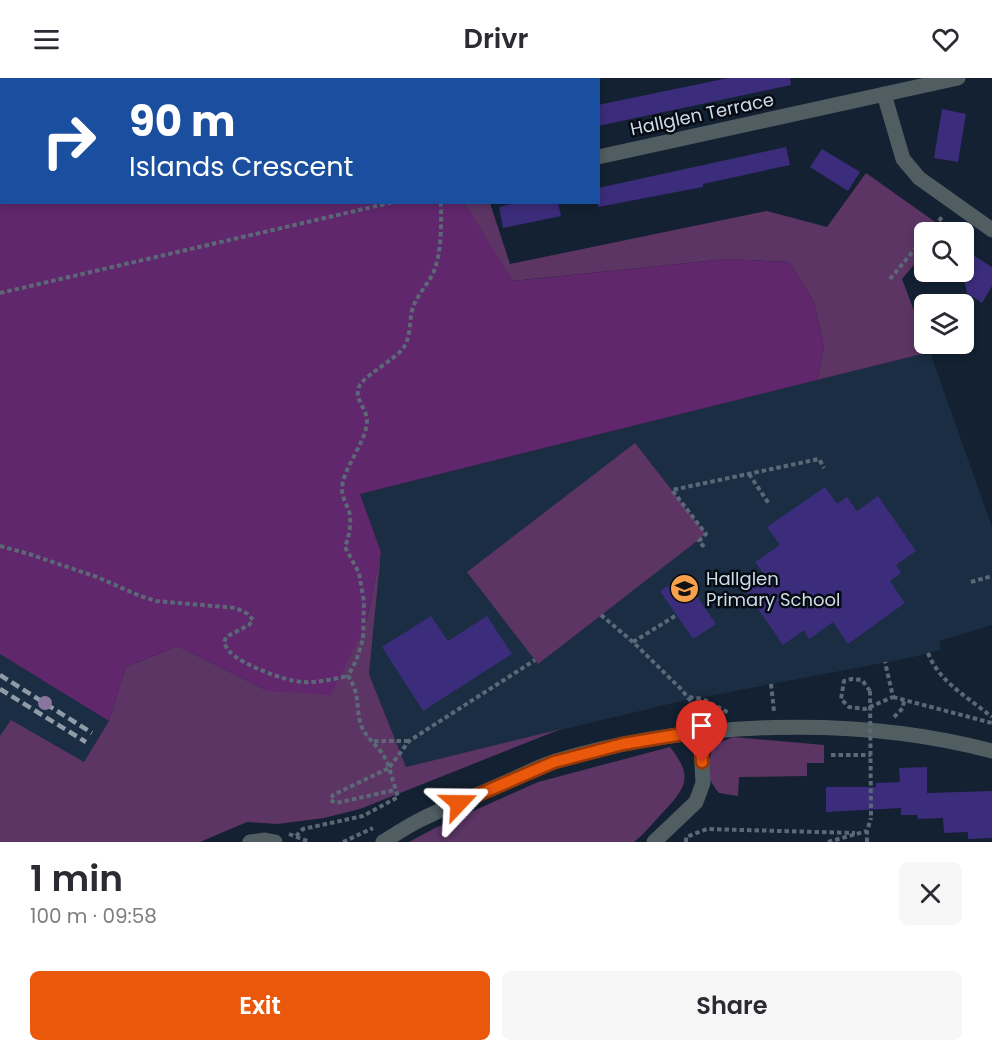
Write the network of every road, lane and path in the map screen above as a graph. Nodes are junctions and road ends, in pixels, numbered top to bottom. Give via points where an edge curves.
1 (958, 78) edge
2 (884, 94) junction
3 (600, 157) edge
4 (954, 203) junction
5 (385, 204) edge
6 (441, 204) edge
7 (938, 222) edge
8 (992, 230) edge
9 (914, 250) edge
10 (890, 279) dead end
11 (0, 293) edge
12 (824, 468) dead end
13 (749, 474) junction
14 (769, 504) dead end
15 (0, 546) edge
16 (704, 547) dead end
17 (992, 576) edge
18 (971, 582) dead end
19 (601, 615) dead end
20 (675, 616) dead end
21 (633, 642) junction
22 (928, 652) dead end
23 (535, 660) dead end
24 (885, 662) dead end
25 (348, 676) junction
26 (771, 684) dead end
27 (689, 697) junction
28 (893, 697) junction
29 (774, 711) dead end
30 (729, 713) dead end
31 (695, 716) dead end
32 (992, 717) edge
33 (992, 723) edge
34 (700, 731) junction
35 (372, 741) junction
36 (409, 741) junction
37 (992, 751) edge
38 (831, 755) dead end
39 (871, 755) junction
40 (388, 768) junction
41 (395, 790) junction
42 (867, 831) junction
43 (855, 833) junction
44 (296, 836) junction
45 (280, 840) edge
46 (250, 842) edge
47 (310, 842) edge
48 (383, 842) edge
49 (654, 842) edge
50 (686, 842) edge
51 (828, 842) edge
52 (867, 842) edge

1 - 2 street, Hallglen Terrace
2 - 3 street, Hallglen Terrace
2 - 4 street via 903,159 919,178
4 - 7 path
4 - 8 street
5 - 11 path
6 - 25 path via 440,246 434,272 412,311 411,330 404,347 389,363 362,380 358,389 367,422 342,488 350,516 345,547 359,573 365,627
9 - 10 path
12 - 13 path via 819,459
13 - 14 path
13 - 16 path via 672,490 706,534 699,541
15 - 25 path via 97,577 156,601 236,608 253,620 226,637 224,643 229,651 283,678 316,682
17 - 18 path
19 - 21 path
20 - 21 path
21 - 27 path
22 - 32 path via 940,675
23 - 36 path
24 - 28 path
25 - 35 path via 358,698 361,724
26 - 29 path
27 - 30 path via 703,699
27 - 31 path
28 - 33 path
28 - 39 path, bridge via 865,708 849,707 841,699 844,681 862,680 870,691
34 - 37 street via 816,728 895,733
34 - 48 street via 623,744 554,762 421,819
34 - 49 street via 703,783 696,802
35 - 36 path
35 - 40 path via 387,759
36 - 40 path
38 - 39 path
39 - 42 path, bridge via 871,818
40 - 41 path
40 - 41 path via 330,800 336,803
41 - 44 path via 398,797 377,809 303,829
42 - 43 path
42 - 52 path
43 - 50 path via 707,830 686,837
43 - 51 path
44 - 45 path via 290,833
44 - 47 path
45 - 46 street

